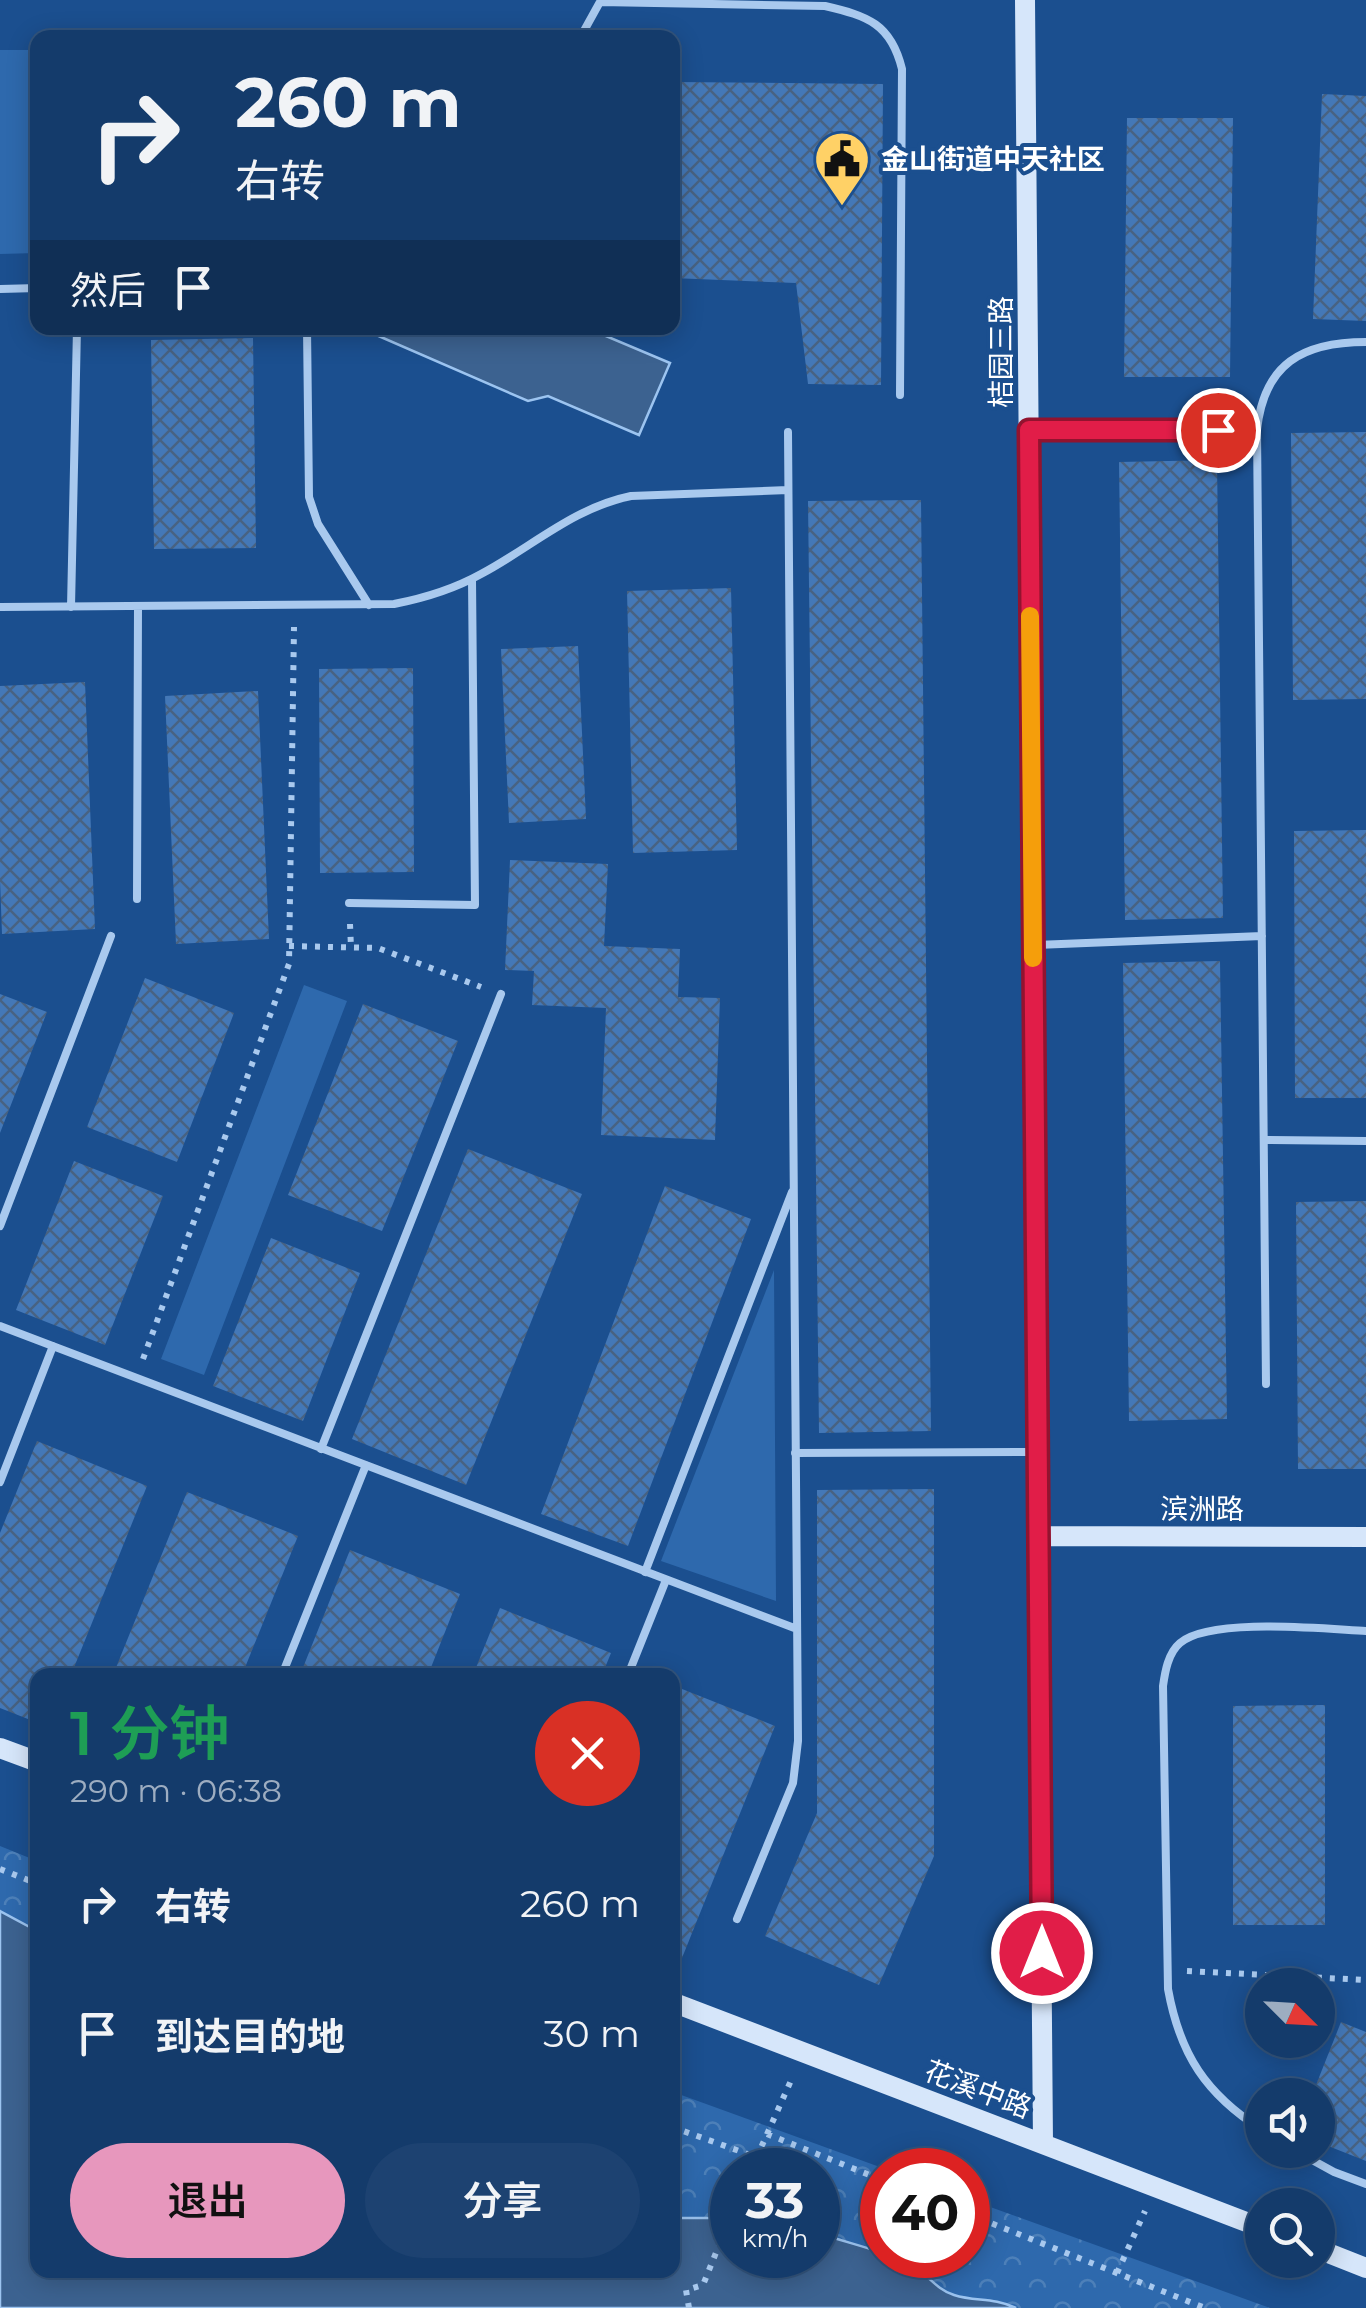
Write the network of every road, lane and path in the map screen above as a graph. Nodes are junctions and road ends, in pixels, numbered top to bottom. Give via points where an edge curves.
1 (1026, 0) edge
2 (601, 1) edge
3 (585, 30) edge
4 (0, 288) edge
5 (30, 288) edge
6 (76, 335) edge
7 (307, 335) edge
8 (1366, 342) edge
9 (900, 395) dead end
10 (1029, 430) junction
11 (1257, 430) junction
12 (788, 432) dead end
13 (788, 490) junction
14 (472, 579) junction
15 (0, 606) edge
16 (72, 606) junction
17 (138, 606) junction
18 (294, 606) junction
19 (368, 606) junction
20 (138, 900) dead end
21 (349, 903) dead end
22 (111, 936) dead end
23 (1262, 936) junction
24 (1033, 945) junction
25 (289, 946) junction
26 (501, 994) joint
27 (1264, 1140) junction
28 (1366, 1141) edge
29 (793, 1188) junction
30 (0, 1226) edge
31 (0, 1326) edge
32 (52, 1346) junction
33 (136, 1378) junction
34 (1266, 1384) dead end
35 (322, 1449) junction
36 (1038, 1452) junction
37 (795, 1453) junction
38 (366, 1465) junction
39 (0, 1482) edge
40 (1038, 1536) junction
41 (1366, 1536) edge
42 (645, 1572) junction
43 (666, 1580) junction
44 (797, 1629) junction
45 (1366, 1631) edge
46 (285, 1668) edge
47 (631, 1668) edge
48 (0, 1748) edge
49 (30, 1759) edge
50 (0, 1868) edge
51 (30, 1881) edge
52 (737, 1920) dead end
53 (1168, 1970) junction
54 (1366, 1980) edge
55 (680, 2005) edge
56 (804, 2052) junction
57 (1245, 2117) edge
58 (680, 2129) edge
59 (767, 2134) junction
60 (1043, 2143) junction
61 (732, 2148) edge
62 (760, 2148) edge
63 (1327, 2168) edge
64 (860, 2171) edge
65 (1366, 2184) edge
66 (1156, 2187) junction
67 (1245, 2221) edge
68 (990, 2223) edge
69 (1335, 2256) edge
70 (710, 2267) edge
71 (1366, 2268) edge
72 (1117, 2273) junction
73 (690, 2308) edge
74 (1204, 2308) edge

1 - 10 street, 桔园三路
2 - 3 lane
2 - 9 lane via 826,6 870,20 888,34 902,68
4 - 5 lane
6 - 16 lane
7 - 19 lane via 309,496 318,524
8 - 11 lane via 1326,345 1282,368 1268,384
10 - 11 lane
10 - 24 street, 桔园三路
11 - 23 lane
12 - 13 lane
13 - 14 lane via 610,500
13 - 29 lane
14 - 19 lane via 427,597
14 - 21 lane via 474,905
15 - 16 lane
16 - 17 lane
17 - 18 lane
17 - 20 lane
18 - 19 lane
18 - 25 path
22 - 30 lane
23 - 24 lane
23 - 27 lane
24 - 36 street, 桔园三路
25 - 26 path via 378,948
25 - 33 path via 289,964
26 - 35 lane
27 - 28 lane
27 - 34 lane
29 - 37 lane
29 - 42 lane
31 - 32 lane
32 - 33 lane
32 - 39 lane
33 - 35 lane
35 - 38 lane
36 - 37 lane
36 - 40 street, 桔园三路
37 - 44 lane
38 - 42 lane
38 - 46 lane
40 - 41 street, 滨洲路
40 - 60 street, 桔园三路
42 - 43 lane
43 - 44 lane
43 - 47 lane
44 - 52 lane via 793,1783
45 - 53 lane via 1208,1630 1172,1654 1162,1686
48 - 49 street
50 - 51 path
53 - 54 path
53 - 57 lane via 1174,2019 1188,2057
55 - 56 street, 花溪中路
56 - 59 path
56 - 60 street, 花溪中路
58 - 61 path
59 - 62 path
59 - 64 path
60 - 66 street, 花溪中路
63 - 65 lane
66 - 67 street, 花溪中路
66 - 72 path
68 - 72 path
69 - 71 street
70 - 73 path via 703,2284 686,2290
72 - 74 path

